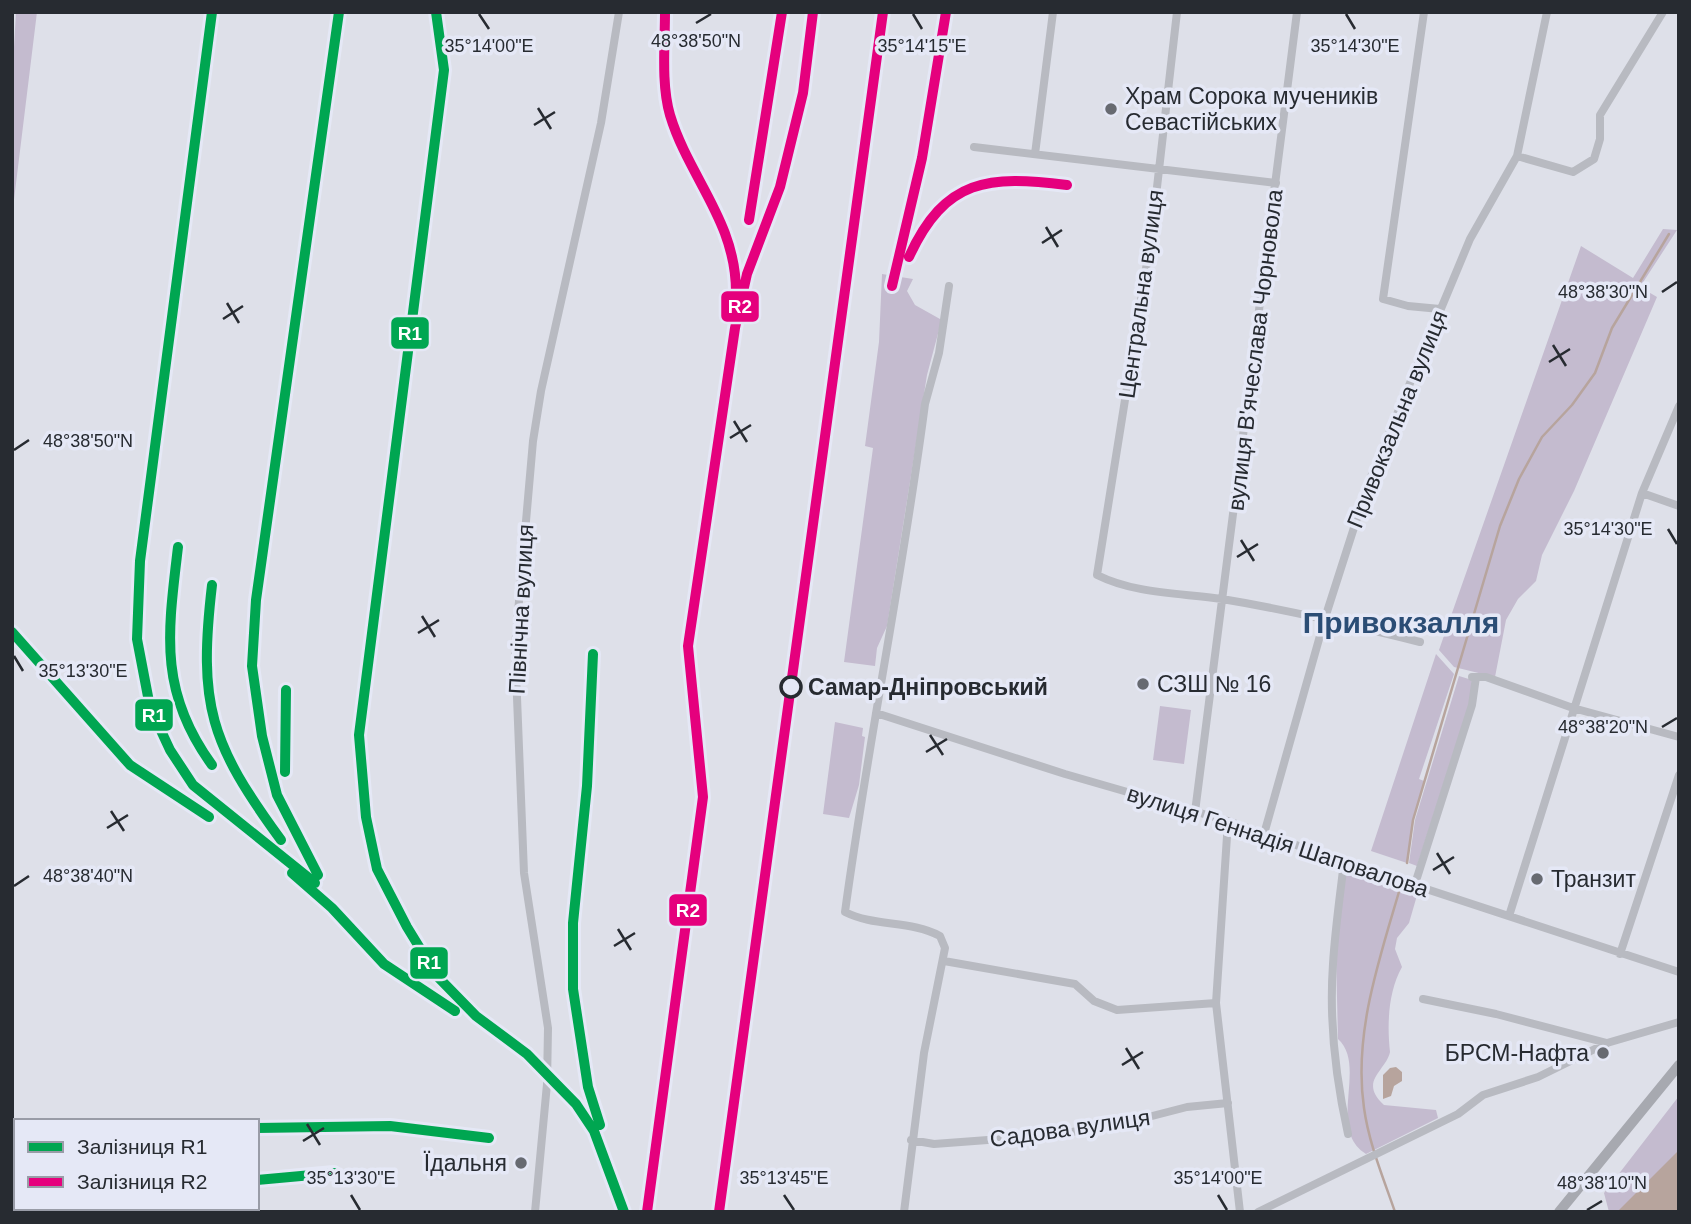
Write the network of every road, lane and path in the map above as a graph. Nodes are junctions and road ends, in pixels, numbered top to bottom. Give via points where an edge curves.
1 (619, 12) edge
2 (1053, 12) edge
3 (1177, 12) edge
4 (1297, 12) edge
5 (1424, 12) edge
6 (1547, 12) edge
7 (1663, 12) edge
8 (974, 147) dead end
9 (1035, 155) junction
10 (1517, 156) junction
11 (1159, 168) junction
12 (1276, 183) junction
13 (948, 286) dead end
14 (1440, 309) junction
15 (1679, 405) edge
16 (1642, 493) junction
17 (1679, 506) edge
18 (1223, 600) junction
19 (1325, 618) junction
20 (1420, 642) dead end
21 (1573, 708) junction
22 (876, 713) junction
23 (1679, 737) edge
24 (1679, 775) edge
25 (1195, 812) junction
26 (1228, 821) junction
27 (1264, 834) junction
28 (1344, 863) junction
29 (1416, 884) junction
30 (1509, 916) junction
31 (1620, 954) junction
32 (944, 961) junction
33 (1679, 972) edge
34 (1423, 999) dead end
35 (1216, 1003) junction
36 (1679, 1022) edge
37 (1607, 1043) junction
38 (1679, 1065) edge
39 (1228, 1103) junction
40 (1348, 1134) dead end
41 (911, 1140) junction
42 (535, 1212) edge
43 (904, 1212) edge
44 (1240, 1212) edge
45 (1258, 1212) edge
46 (1559, 1212) edge

1 - 42 street, Північна вулиця via 601,124 541,391 515,647 524,873 548,1027
2 - 9 street
3 - 11 street, Центральна вулиця
4 - 12 street, вулиця В'ячеслава Чорновола
5 - 14 street via 1383,299
6 - 10 street, Привокзальна вулиця
7 - 10 street via 1600,115 1594,159 1573,172
8 - 9 street
9 - 11 street
10 - 14 street, Привокзальна вулиця via 1470,239
11 - 12 street
11 - 18 street, Центральна вулиця via 1097,575 1117,585
12 - 18 street, вулиця В'ячеслава Чорновола
13 - 22 street
14 - 19 street, Привокзальна вулиця via 1368,484
15 - 16 street
16 - 17 street
16 - 21 street
18 - 19 street
18 - 25 street, вулиця В'ячеслава Чорновола
19 - 20 street
19 - 27 street, Привокзальна вулиця
21 - 23 street
21 - 29 street via 1486,677 1474,677 1472,705
21 - 30 street
22 - 25 street, вулиця Геннадія Шаповалова
22 - 32 street via 845,912 923,927 940,936
24 - 31 street
25 - 26 street, вулиця Геннадія Шаповалова
26 - 27 street, вулиця Геннадія Шаповалова
26 - 35 street
27 - 28 street, вулиця Геннадія Шаповалова
28 - 29 street, вулиця Геннадія Шаповалова
28 - 40 street via 1332,1000 1340,1097
29 - 30 street, вулиця Геннадія Шаповалова
30 - 31 street, вулиця Геннадія Шаповалова
31 - 33 street, вулиця Геннадія Шаповалова
32 - 35 street via 1075,984 1094,1000 1117,1010
32 - 41 street
34 - 37 street
35 - 39 street
36 - 37 street
37 - 45 street via 1538,1077 1483,1095 1458,1114
38 - 46 main road
39 - 41 street, Садова вулиця via 1054,1135 934,1144
39 - 44 street
41 - 43 street

